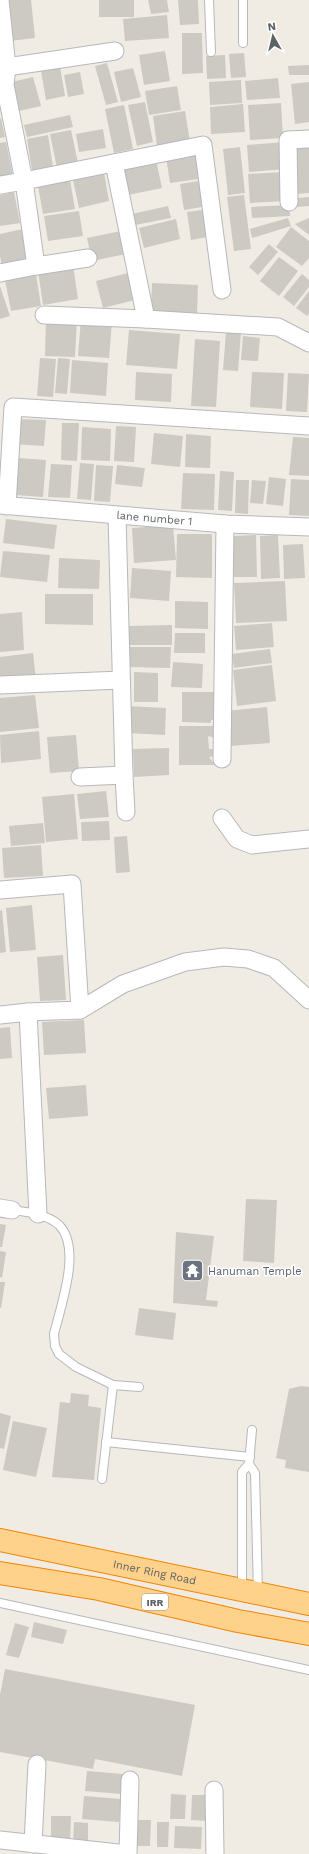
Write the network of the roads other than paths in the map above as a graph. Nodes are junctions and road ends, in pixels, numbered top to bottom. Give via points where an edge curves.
1 (0, 0) edge
2 (209, 0) edge
3 (243, 0) edge
4 (243, 43) dead end
5 (116, 51) dead end
6 (211, 52) dead end
7 (7, 67) junction
8 (2, 86) edge
9 (309, 138) edge
10 (114, 163) junction
11 (24, 181) junction
12 (0, 185) edge
13 (289, 202) dead end
14 (88, 258) dead end
15 (36, 266) junction
16 (0, 273) edge
17 (222, 290) dead end
18 (44, 315) dead end
19 (146, 319) junction
20 (309, 343) edge
21 (309, 426) edge
22 (3, 506) edge
23 (117, 516) junction
24 (225, 524) junction
25 (309, 527) edge
26 (121, 680) junction
27 (0, 685) edge
28 (222, 759) dead end
29 (124, 775) junction
30 (80, 777) dead end
31 (126, 812) dead end
32 (222, 818) dead end
33 (309, 839) edge
34 (0, 890) edge
35 (309, 1000) edge
36 (80, 1010) junction
37 (28, 1012) junction
38 (0, 1015) edge
39 (6, 1209) edge
40 (38, 1214) junction
41 (113, 1385) junction
42 (139, 1387) dead end
43 (252, 1430) dead end
44 (106, 1442) junction
45 (250, 1461) junction
46 (102, 1479) dead end
47 (0, 1540) edge
48 (0, 1572) edge
49 (250, 1592) junction
50 (0, 1603) edge
51 (309, 1604) edge
52 (309, 1634) edge
53 (309, 1670) edge
54 (37, 1764) dead end
55 (130, 1780) dead end
56 (214, 1790) dead end
57 (0, 1840) edge
58 (33, 1844) junction
59 (128, 1854) edge
60 (215, 1854) edge

1 - 7 street
2 - 6 lane
3 - 4 lane
5 - 7 street
7 - 8 street
8 - 11 street
9 - 13 street via 288,140
10 - 11 street
10 - 17 street via 203,145
10 - 19 street
11 - 12 street
11 - 15 street
14 - 15 street
15 - 16 street
18 - 19 street
19 - 20 street via 278,327
21 - 22 street via 13,407
22 - 23 street, lane number 1
23 - 24 street, lane number 1
23 - 26 street
24 - 25 street, lane number 1
24 - 28 street
26 - 27 street
26 - 29 street
29 - 30 street
29 - 31 street
32 - 33 street via 237,839 252,845
34 - 36 street via 72,884
35 - 36 street via 274,968 248,959 224,957 185,962 123,984
36 - 37 street
37 - 38 street
37 - 40 street
39 - 40 lane
40 - 41 lane via 58,1224 67,1237 70,1248 71,1261 54,1334 55,1346 64,1359
41 - 42 lane
41 - 44 lane
43 - 45 lane
44 - 45 lane
44 - 46 lane
45 - 49 lane via 255,1473
45 - 49 lane via 242,1472
47 - 49 highway, Inner Ring Road
48 - 52 highway, IRR via 99,1589 238,1621
49 - 51 highway, Inner Ring Road
50 - 53 lane
54 - 58 street
55 - 59 street
56 - 60 street
57 - 58 street
58 - 59 street

